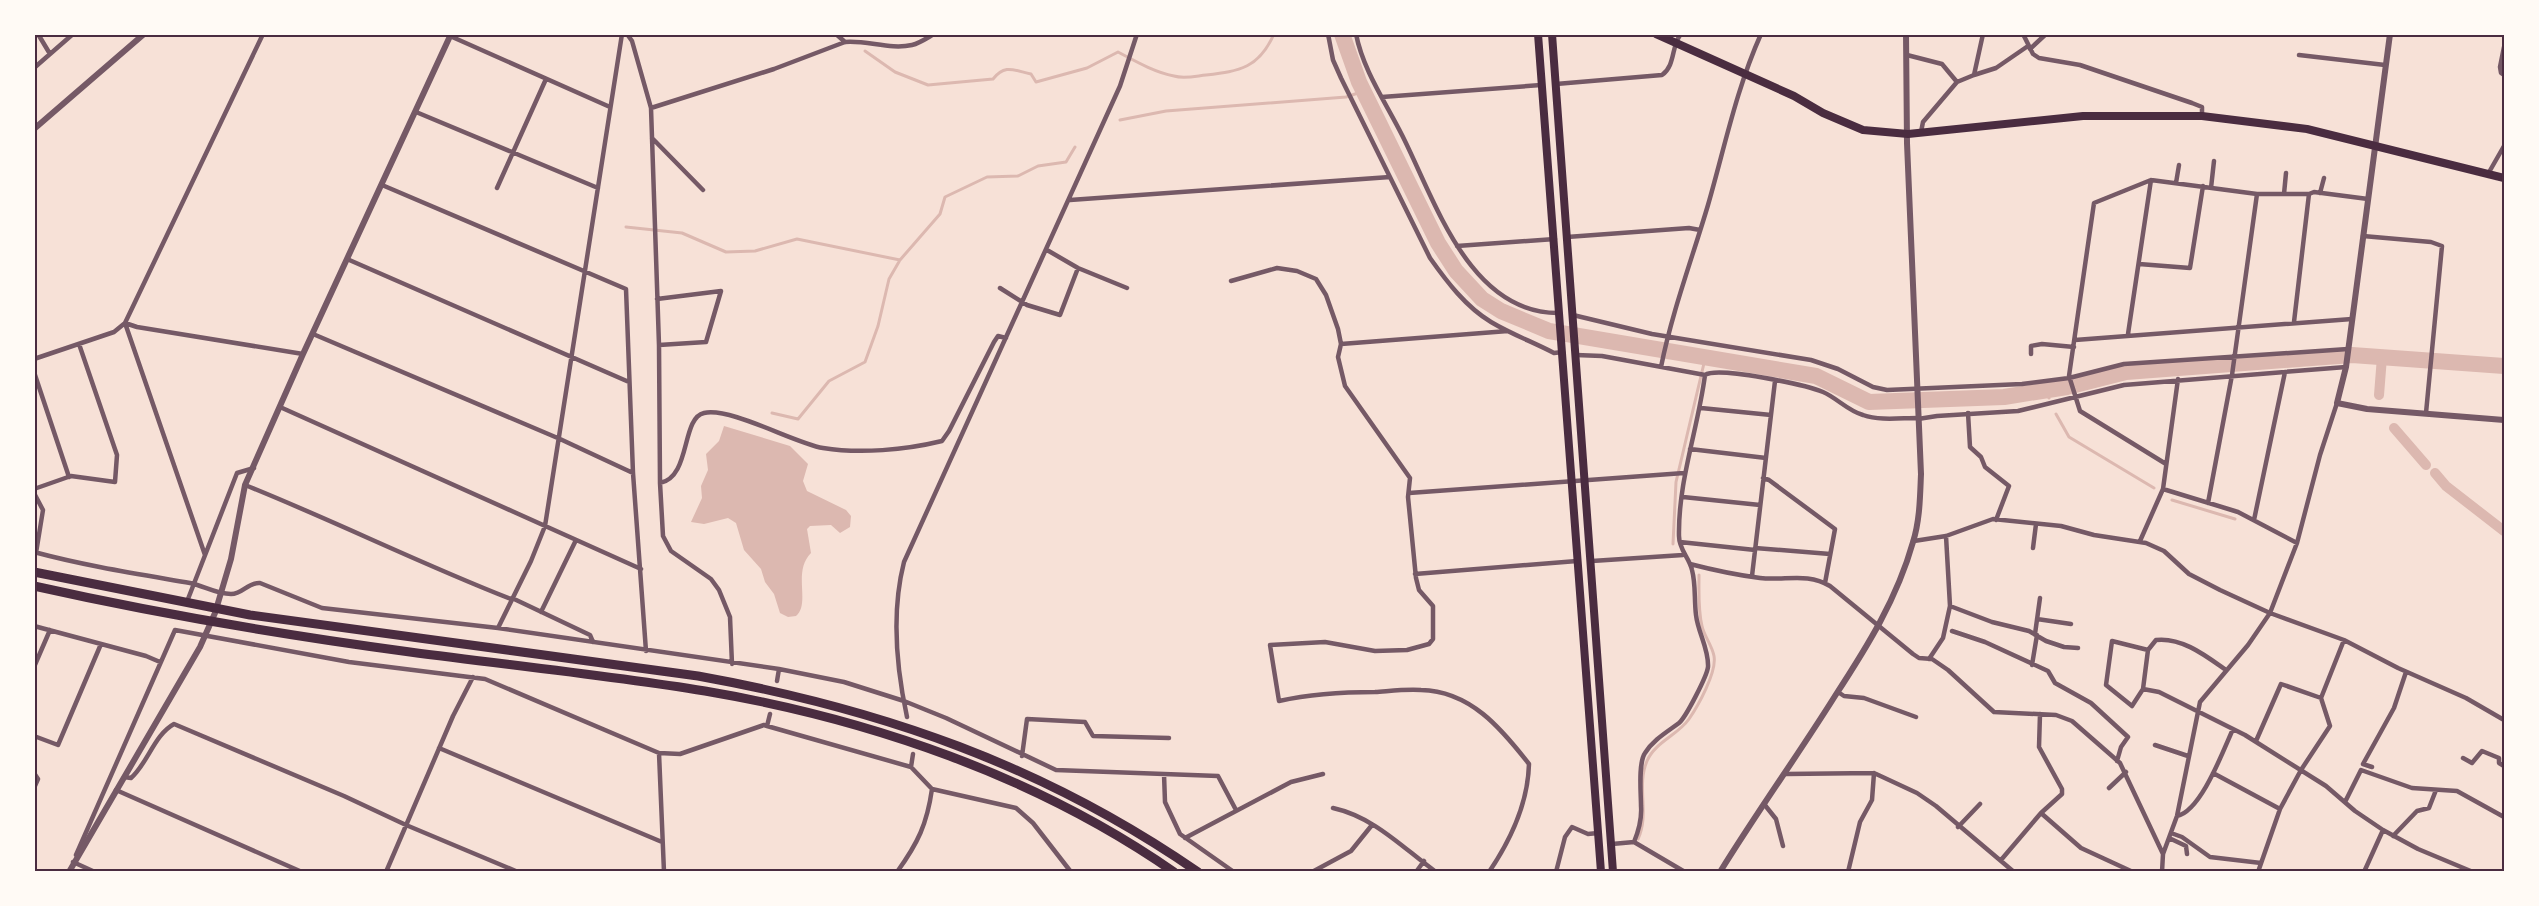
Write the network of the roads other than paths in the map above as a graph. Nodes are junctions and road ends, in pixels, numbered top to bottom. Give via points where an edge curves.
1 (38, 34) edge
2 (73, 34) edge
3 (144, 34) edge
4 (263, 34) edge
5 (622, 34) edge
6 (627, 34) edge
7 (836, 34) edge
8 (934, 34) edge
9 (1137, 34) edge
10 (1328, 34) edge
11 (1356, 34) edge
12 (1538, 34) edge
13 (1552, 34) edge
14 (1656, 34) edge
15 (1681, 34) edge
16 (1761, 34) edge
17 (1906, 34) edge
18 (1983, 34) edge
19 (2023, 34) edge
20 (2046, 34) edge
21 (2390, 34) edge
22 (450, 35) edge
23 (845, 42) junction
24 (1677, 44) junction
25 (2029, 47) junction
26 (2505, 47) edge
27 (50, 54) junction
28 (1906, 55) junction
29 (2299, 55) dead end
30 (2385, 65) junction
31 (34, 68) edge
32 (1743, 74) junction
33 (1974, 75) junction
34 (2505, 75) edge
35 (546, 79) junction
36 (1957, 82) junction
37 (1556, 84) junction
38 (1542, 85) junction
39 (1382, 97) junction
40 (610, 107) junction
41 (651, 108) junction
42 (416, 112) junction
43 (2202, 116) junction
44 (34, 129) edge
45 (1921, 132) junction
46 (1908, 134) junction
47 (652, 138) junction
48 (2375, 145) junction
49 (2505, 146) edge
50 (513, 152) junction
51 (2214, 161) dead end
52 (2179, 165) dead end
53 (2286, 174) dead end
54 (2487, 174) junction
55 (1390, 177) junction
56 (2324, 178) dead end
57 (2505, 178) edge
58 (2151, 180) junction
59 (2176, 183) junction
60 (382, 185) junction
61 (2202, 186) junction
62 (497, 188) dead end
63 (598, 188) junction
64 (2211, 188) junction
65 (703, 190) dead end
66 (2320, 193) junction
67 (2257, 194) junction
68 (2284, 194) junction
69 (2309, 194) junction
70 (2368, 199) junction
71 (1070, 200) junction
72 (1700, 230) junction
73 (2363, 236) junction
74 (1567, 237) junction
75 (1555, 239) junction
76 (1457, 246) junction
77 (1047, 250) junction
78 (347, 259) junction
79 (2139, 264) junction
80 (1078, 268) junction
81 (584, 271) junction
82 (1231, 280) dead end
83 (1000, 288) dead end
84 (1127, 288) dead end
85 (657, 299) junction
86 (1023, 302) junction
87 (1559, 314) junction
88 (1573, 316) junction
89 (2352, 319) junction
90 (2294, 322) junction
91 (125, 323) junction
92 (2238, 327) junction
93 (1508, 331) junction
94 (313, 334) junction
95 (2128, 334) junction
96 (1667, 336) junction
97 (1006, 338) junction
98 (2075, 340) junction
99 (79, 344) junction
100 (1341, 344) junction
101 (659, 345) junction
102 (2074, 347) junction
103 (2348, 349) junction
104 (1562, 350) junction
105 (1575, 353) junction
106 (303, 354) junction
107 (2031, 354) dead end
108 (2235, 357) junction
109 (34, 359) edge
110 (572, 359) junction
111 (1661, 367) junction
112 (2346, 367) junction
113 (34, 372) edge
114 (2285, 372) junction
115 (1705, 375) junction
116 (2232, 375) junction
117 (2069, 378) junction
118 (2178, 379) junction
119 (1775, 381) junction
120 (629, 382) junction
121 (1918, 389) junction
122 (2076, 396) junction
123 (2337, 403) junction
124 (280, 407) junction
125 (1701, 408) junction
126 (1968, 413) junction
127 (2426, 413) junction
128 (1771, 415) junction
129 (1918, 418) junction
130 (2505, 420) edge
131 (560, 439) junction
132 (1690, 449) junction
133 (1766, 458) junction
134 (2166, 464) junction
135 (254, 468) junction
136 (633, 473) junction
137 (1684, 473) junction
138 (69, 477) junction
139 (1763, 478) junction
140 (1572, 480) junction
141 (1585, 480) junction
142 (660, 483) junction
143 (246, 485) junction
144 (2163, 489) junction
145 (34, 491) edge
146 (1409, 493) junction
147 (1683, 497) junction
148 (2208, 503) junction
149 (1760, 505) junction
150 (1996, 520) junction
151 (2254, 520) junction
152 (2036, 524) junction
153 (545, 525) junction
154 (1946, 536) junction
155 (576, 540) junction
156 (2140, 541) junction
157 (1680, 542) junction
158 (1914, 542) junction
159 (2297, 543) junction
160 (2033, 548) dead end
161 (1755, 549) junction
162 (35, 553) edge
163 (1830, 554) junction
164 (205, 555) junction
165 (1683, 555) junction
166 (1577, 561) junction
167 (1592, 561) junction
168 (1690, 564) junction
169 (641, 569) junction
170 (34, 572) edge
171 (1415, 574) junction
172 (1752, 576) junction
173 (1825, 583) junction
174 (194, 584) junction
175 (34, 586) edge
176 (188, 598) dead end
177 (2040, 598) dead end
178 (511, 599) junction
179 (1950, 606) junction
180 (541, 612) junction
181 (2270, 613) junction
182 (2037, 619) junction
183 (2071, 624) dead end
184 (34, 626) edge
185 (1880, 626) junction
186 (498, 628) junction
187 (50, 630) junction
188 (1952, 631) dead end
189 (2036, 634) junction
190 (2344, 640) junction
191 (593, 642) junction
192 (101, 644) junction
193 (2078, 648) dead end
194 (2148, 650) junction
195 (646, 651) junction
196 (1929, 659) junction
197 (160, 662) junction
198 (732, 664) junction
199 (2032, 665) junction
200 (34, 667) edge
201 (779, 669) junction
202 (2226, 669) junction
203 (2406, 672) junction
204 (473, 677) junction
205 (777, 681) dead end
206 (2144, 689) junction
207 (1838, 692) junction
208 (2321, 698) junction
209 (904, 701) junction
210 (2197, 711) junction
211 (770, 714) dead end
212 (2040, 714) junction
213 (908, 717) dead end
214 (1916, 717) dead end
215 (2505, 720) edge
216 (767, 726) junction
217 (2234, 729) junction
218 (34, 736) edge
219 (1169, 738) dead end
220 (2256, 741) junction
221 (2155, 745) dead end
222 (440, 748) junction
223 (659, 753) junction
224 (913, 754) dead end
225 (1022, 756) junction
226 (2188, 756) junction
227 (2463, 758) dead end
228 (2117, 761) junction
229 (2505, 766) edge
230 (911, 767) junction
231 (2372, 767) dead end
232 (2301, 770) junction
233 (2126, 772) junction
234 (34, 773) edge
235 (1874, 773) junction
236 (2213, 773) junction
237 (1164, 774) junction
238 (1323, 774) dead end
239 (1786, 774) junction
240 (124, 777) junction
241 (34, 788) edge
242 (2109, 788) dead end
243 (932, 789) junction
244 (2436, 789) junction
245 (116, 790) junction
246 (2345, 802) junction
247 (1764, 804) junction
248 (1980, 804) dead end
249 (1333, 808) dead end
250 (2280, 809) junction
251 (1236, 810) junction
252 (2041, 813) junction
253 (2177, 816) junction
254 (2505, 817) edge
255 (405, 825) junction
256 (1372, 825) junction
257 (1958, 827) junction
258 (2383, 830) junction
259 (1598, 833) junction
260 (2170, 836) junction
261 (2393, 836) junction
262 (1185, 838) junction
263 (662, 842) junction
264 (1634, 842) junction
265 (1611, 844) junction
266 (1783, 846) dead end
267 (2163, 854) junction
268 (2187, 854) dead end
269 (2001, 860) junction
270 (1424, 861) junction
271 (73, 862) junction
272 (2261, 862) junction
273 (69, 872) edge
274 (95, 872) edge
275 (302, 872) edge
276 (386, 872) edge
277 (518, 872) edge
278 (664, 872) edge
279 (897, 872) edge
280 (1071, 872) edge
281 (1174, 872) edge
282 (1198, 872) edge
283 (1234, 872) edge
284 (1312, 872) edge
285 (1416, 872) edge
286 (1436, 872) edge
287 (1489, 872) edge
288 (1556, 872) edge
289 (1601, 872) edge
290 (1613, 872) edge
291 (1685, 872) edge
292 (1720, 872) edge
293 (1848, 872) edge
294 (2014, 872) edge
295 (2133, 872) edge
296 (2162, 872) edge
297 (2258, 872) edge
298 (2364, 872) edge
299 (2473, 872) edge

1 - 27 street
2 - 27 street
3 - 44 street
4 - 91 street
5 - 40 street
6 - 41 street
7 - 23 street
8 - 23 street via 902,46
9 - 71 street via 1120,86
10 - 55 street via 1341,78
11 - 39 street
12 - 38 highway
13 - 37 highway
14 - 24 main road
15 - 24 street
16 - 32 street
17 - 28 street
18 - 33 street
19 - 25 street
20 - 25 street
21 - 30 street
22 - 35 street
22 - 42 street
23 - 41 street
24 - 32 main road
24 - 37 street via 1662,75
25 - 33 street via 1996,68
25 - 43 street via 2040,58 2080,65 2192,103 2202,107
26 - 34 street via 2500,67
27 - 31 street
28 - 36 street via 1942,64
28 - 46 street
29 - 30 street
30 - 48 street
32 - 46 main road via 1851,126
32 - 72 street
33 - 36 street
35 - 40 street
35 - 50 street
36 - 45 street via 1923,122
37 - 74 highway
38 - 39 street
38 - 75 highway
39 - 76 street
40 - 63 street
41 - 47 street
42 - 50 street
42 - 60 street
43 - 45 main road via 2083,116
43 - 48 main road via 2307,129
45 - 46 main road
46 - 121 street
47 - 65 street
47 - 85 street
48 - 54 main road
48 - 70 street
49 - 54 street
50 - 62 street
50 - 63 street
51 - 64 street
52 - 59 street
53 - 68 street
54 - 57 main road
55 - 71 street
55 - 93 street via 1442,276 1477,312
56 - 66 street
58 - 59 street
58 - 79 street
58 - 98 street via 2094,203
59 - 61 street
60 - 78 street
60 - 81 street
61 - 64 street
61 - 79 street via 2190,268
63 - 81 street
64 - 67 street
66 - 69 street
66 - 70 street
67 - 68 street
67 - 92 street
68 - 69 street
69 - 90 street
70 - 73 street
71 - 77 street
72 - 74 street
72 - 96 street
73 - 89 street
73 - 127 street via 2442,246
74 - 88 highway
75 - 76 street
75 - 87 highway
76 - 87 street via 1475,271 1506,297 1518,304
77 - 80 street
77 - 86 street
78 - 94 street
78 - 110 street
79 - 95 street
80 - 84 street
80 - 86 street via 1060,315
81 - 110 street
81 - 120 street via 626,289
82 - 100 street via 1277,268 1316,279 1333,311
83 - 86 street
85 - 101 street
85 - 101 street via 722,291 706,342
86 - 97 street
87 - 104 highway
88 - 96 street
88 - 105 highway
89 - 90 street
89 - 103 street
90 - 92 street
91 - 99 street via 114,332
91 - 106 street
91 - 164 street
92 - 95 street
92 - 108 street
93 - 100 street
93 - 104 street via 1554,353
94 - 106 street
94 - 131 street
95 - 98 street
96 - 111 street
96 - 121 street via 1811,360 1880,389
97 - 142 street via 998,336 994,342 942,441 877,452 822,448 734,417 705,412 695,420 674,475
97 - 209 street via 904,562 895,621
98 - 102 street
99 - 109 street
99 - 138 street via 117,455 117,477 115,482
100 - 146 street via 1338,357 1345,386 1408,472
101 - 142 street
102 - 107 street via 2042,344 2031,346
102 - 117 street
103 - 108 street
103 - 112 street
104 - 140 highway
105 - 111 street
105 - 141 highway
106 - 124 street
108 - 116 street
108 - 117 street via 2124,364
110 - 120 street
110 - 131 street
111 - 115 street
112 - 114 street
112 - 123 street
113 - 138 street
114 - 116 street
114 - 151 street
115 - 119 street via 1718,371
115 - 125 street
116 - 118 street
116 - 148 street
117 - 121 street
117 - 122 street
118 - 122 street
118 - 134 street
119 - 128 street
119 - 129 street via 1825,393 1862,415
120 - 136 street
121 - 129 street
122 - 126 street via 2018,411
122 - 134 street via 2080,411
123 - 127 street
123 - 159 street
124 - 135 street
124 - 153 street
125 - 128 street
125 - 132 street
126 - 129 street
126 - 150 street via 1970,447 2009,486
127 - 130 street
128 - 133 street
129 - 158 street via 1920,493
131 - 136 street
131 - 153 street
132 - 133 street
132 - 137 street
133 - 139 street
134 - 144 street
135 - 143 street
135 - 164 street via 237,473
136 - 169 street
137 - 141 street
137 - 147 street
138 - 145 street
139 - 149 street
139 - 163 street via 1835,529
140 - 141 street
140 - 146 street
140 - 166 highway
141 - 167 highway
142 - 198 street via 664,541 719,590 730,617
143 - 178 street
143 - 240 street via 215,614
144 - 148 street
144 - 156 street
145 - 162 street via 43,510
146 - 171 street
147 - 149 street
147 - 157 street
148 - 151 street
149 - 161 street
150 - 152 street
150 - 154 street
151 - 159 street
152 - 156 street
152 - 160 street
153 - 155 street
153 - 178 street
154 - 158 street
154 - 179 street
155 - 169 street
155 - 180 street
156 - 181 street via 2164,551 2189,574
157 - 161 street
157 - 165 street
158 - 185 street
159 - 181 street
161 - 163 street
161 - 172 street
162 - 174 street
163 - 173 street
164 - 174 street
165 - 167 street
165 - 168 street
166 - 171 street
166 - 259 highway
167 - 265 highway
168 - 172 street
168 - 264 street via 1697,621 1708,651 1708,670 1681,721 1643,754 1640,826
169 - 195 street
170 - 282 highway via 250,615 698,676 857,711 958,744 1072,795
171 - 287 street via 1419,590 1433,606 1433,639 1429,644 1407,650 1375,651 1334,643 1270,645 1279,702 1351,692 1422,690 1449,694 1496,724 1529,764 1529,784 1507,843
172 - 173 street via 1806,576
173 - 185 street
174 - 176 street
174 - 186 street via 230,594 256,583 322,608
175 - 281 highway via 239,627 622,678 822,716 898,738 1011,782 1116,835
177 - 182 street
178 - 180 street
178 - 186 street
179 - 189 street
179 - 196 street via 1944,638
180 - 191 street via 590,635
181 - 190 street
181 - 202 street
182 - 183 street
182 - 189 street
184 - 187 street
185 - 196 street via 1918,658
185 - 207 street
186 - 191 street
187 - 192 street
187 - 200 street
188 - 199 street
189 - 193 street via 2055,644
189 - 199 street
190 - 203 street
190 - 208 street
191 - 195 street
192 - 197 street
192 - 218 street via 58,745
194 - 202 street via 2157,640 2164,639 2196,650
194 - 206 street
194 - 206 street via 2112,641 2106,685 2132,706
195 - 198 street
196 - 212 street via 1948,670 1994,712
197 - 204 street via 176,630 349,662
197 - 271 street
198 - 201 street
199 - 228 street via 2048,671 2059,686 2091,703 2128,737
201 - 205 street
201 - 209 street via 844,682
202 - 210 street via 2199,702
203 - 215 street
203 - 231 street via 2394,708 2363,764
204 - 222 street
204 - 223 street
206 - 210 street
207 - 214 street
207 - 239 street
208 - 220 street via 2281,684
208 - 232 street via 2330,726
209 - 213 street
209 - 225 street
210 - 217 street
210 - 226 street
211 - 216 street
212 - 228 street via 2072,721
212 - 252 street via 2039,747 2062,789 2061,795
216 - 223 street via 680,754
216 - 230 street
217 - 220 street
217 - 236 street
219 - 225 street via 1093,736 1085,722 1031,718 1027,719
220 - 232 street
221 - 226 street
222 - 255 street
222 - 263 street
223 - 263 street
224 - 230 street
225 - 237 street via 1056,770
226 - 253 street
227 - 229 street via 2472,763 2482,752 2499,758 2499,764
228 - 233 street
230 - 243 street
232 - 246 street
232 - 250 street
233 - 242 street
233 - 267 street
234 - 241 street via 38,779
235 - 239 street
235 - 257 street via 1917,793
235 - 293 street via 1872,800 1860,822
236 - 250 street
236 - 253 street via 2194,803
237 - 251 street via 1218,776
237 - 262 street via 1165,802
238 - 251 street via 1292,782
239 - 247 street
240 - 245 street
240 - 255 street via 131,778 141,770 166,728 174,724
243 - 279 street via 929,810 915,846
243 - 280 street via 1016,808 1033,823
244 - 246 street via 2409,788 2361,770
244 - 254 street via 2457,791
244 - 261 street via 2429,808 2416,811
245 - 271 street
245 - 275 street
246 - 258 street
247 - 266 street via 1776,819
247 - 292 street
248 - 257 street
249 - 256 street
250 - 272 street
251 - 262 street
252 - 269 street
252 - 295 street via 2081,848
253 - 260 street
255 - 276 street
255 - 277 street
256 - 270 street
256 - 284 street via 1350,851
257 - 269 street
258 - 261 street
258 - 298 street
259 - 288 street via 1588,834 1572,827
259 - 289 highway
260 - 267 street
260 - 268 street via 2186,846
260 - 272 street via 2182,837 2210,857
261 - 299 street
262 - 283 street
263 - 278 street
264 - 265 street
264 - 291 street
265 - 290 highway
267 - 296 street
269 - 294 street
270 - 285 street
270 - 286 street
271 - 273 street
271 - 274 street
272 - 297 street

